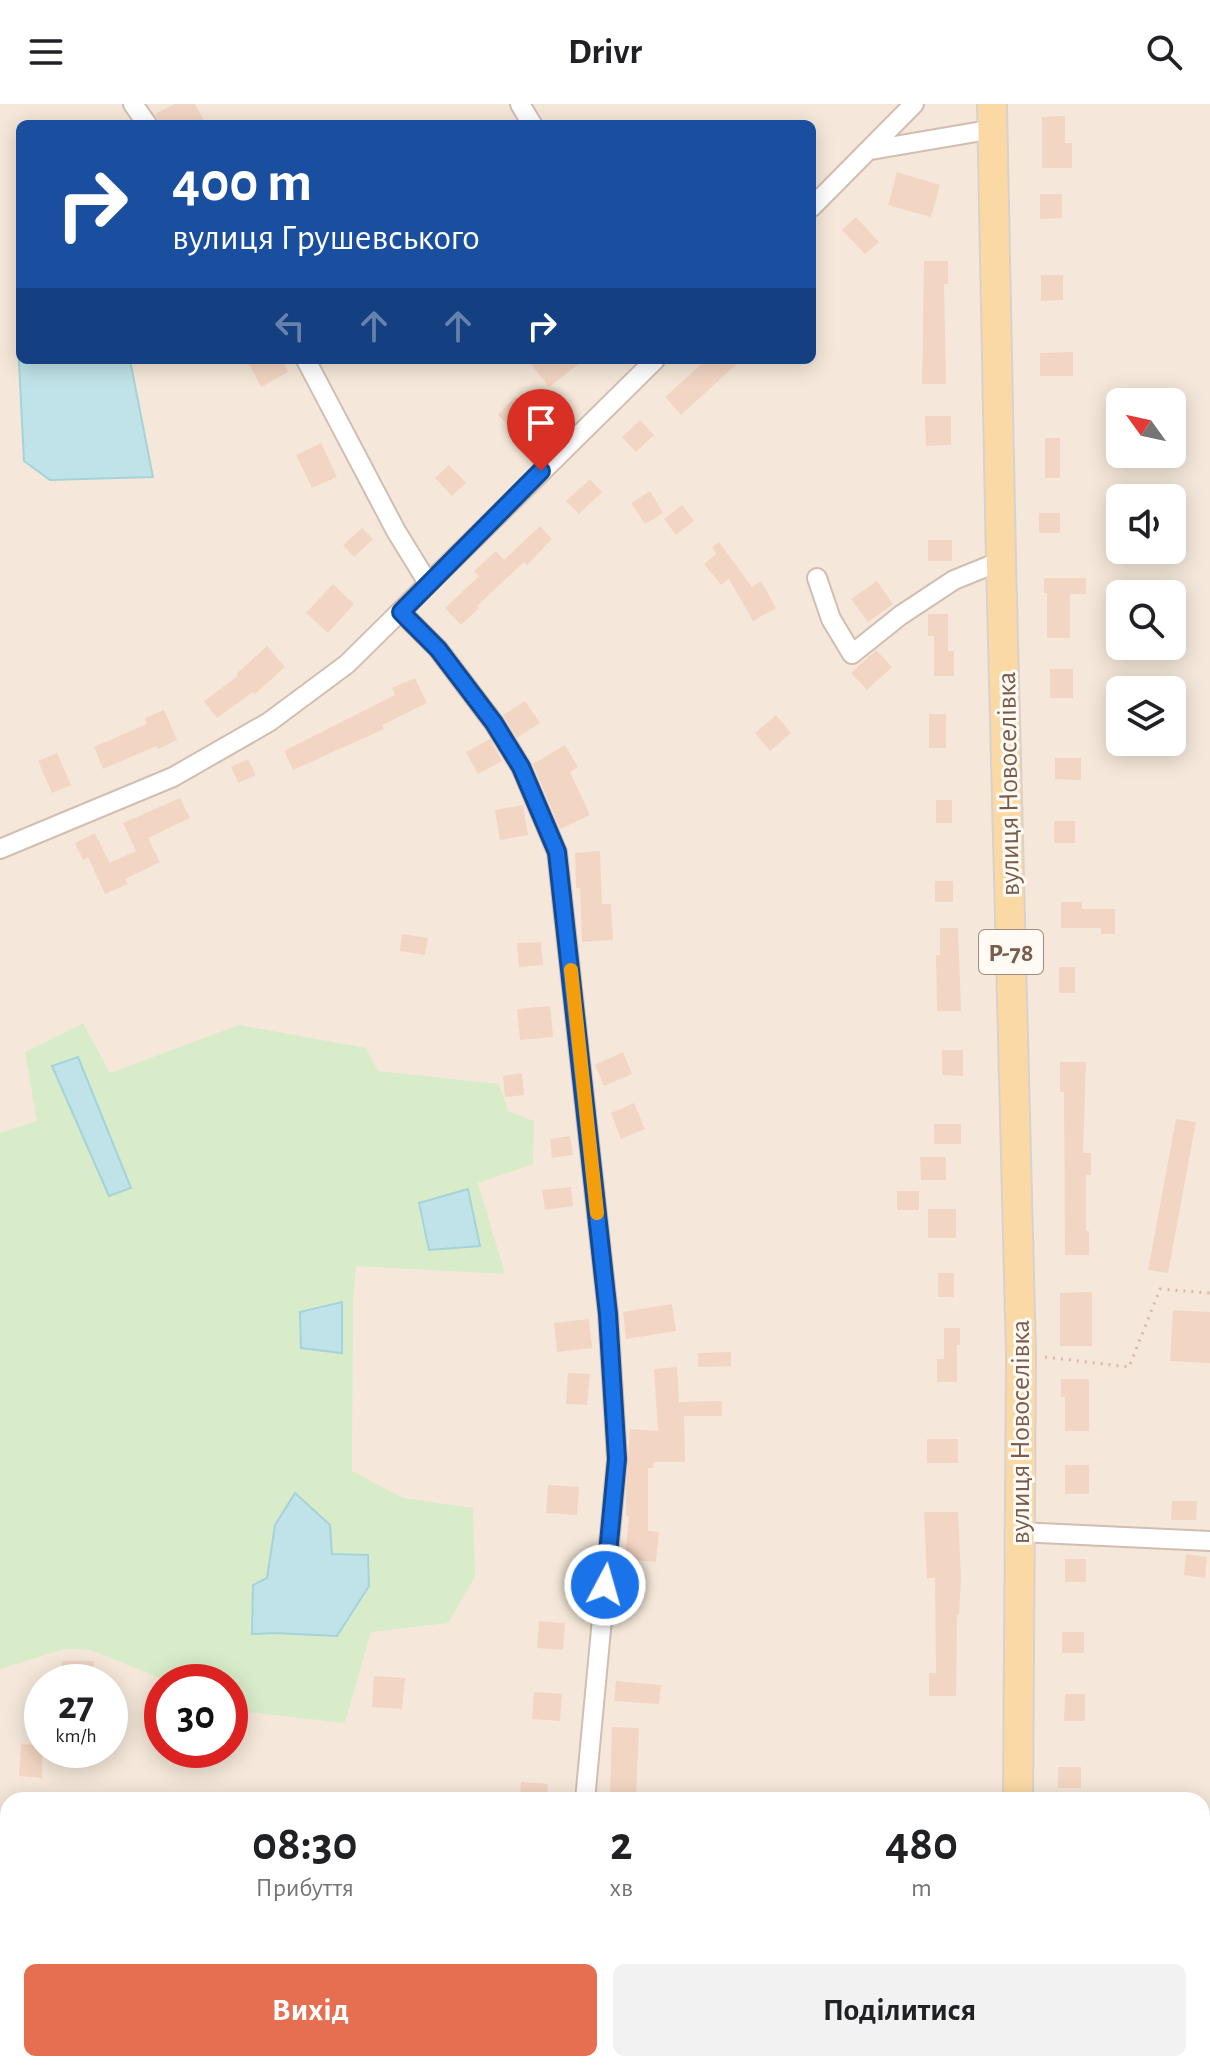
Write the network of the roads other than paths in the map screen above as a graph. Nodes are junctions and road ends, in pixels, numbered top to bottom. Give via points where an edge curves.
1 (914, 104) edge
2 (993, 117) edge
3 (871, 150) junction
4 (816, 203) edge
5 (308, 364) edge
6 (651, 364) edge
7 (1001, 561) junction
8 (817, 578) dead end
9 (428, 583) junction
10 (401, 612) junction
11 (0, 849) edge
12 (1018, 1532) junction
13 (1210, 1541) edge
14 (586, 1792) edge
15 (1018, 1792) edge

1 - 3 street
2 - 3 street
2 - 7 main road, вулиця Новоселівка / Р-78
3 - 4 street
5 - 9 street
6 - 9 street
7 - 8 street via 954,580 852,654 831,619
7 - 12 main road, вулиця Новоселівка / Р-78 via 1021,1355
9 - 10 street
10 - 11 street via 347,664 269,722 173,777
10 - 14 street via 438,649 494,723 521,767 557,852 608,1314 617,1459
12 - 13 street
12 - 15 main road, вулиця Новоселівка / Р-78

